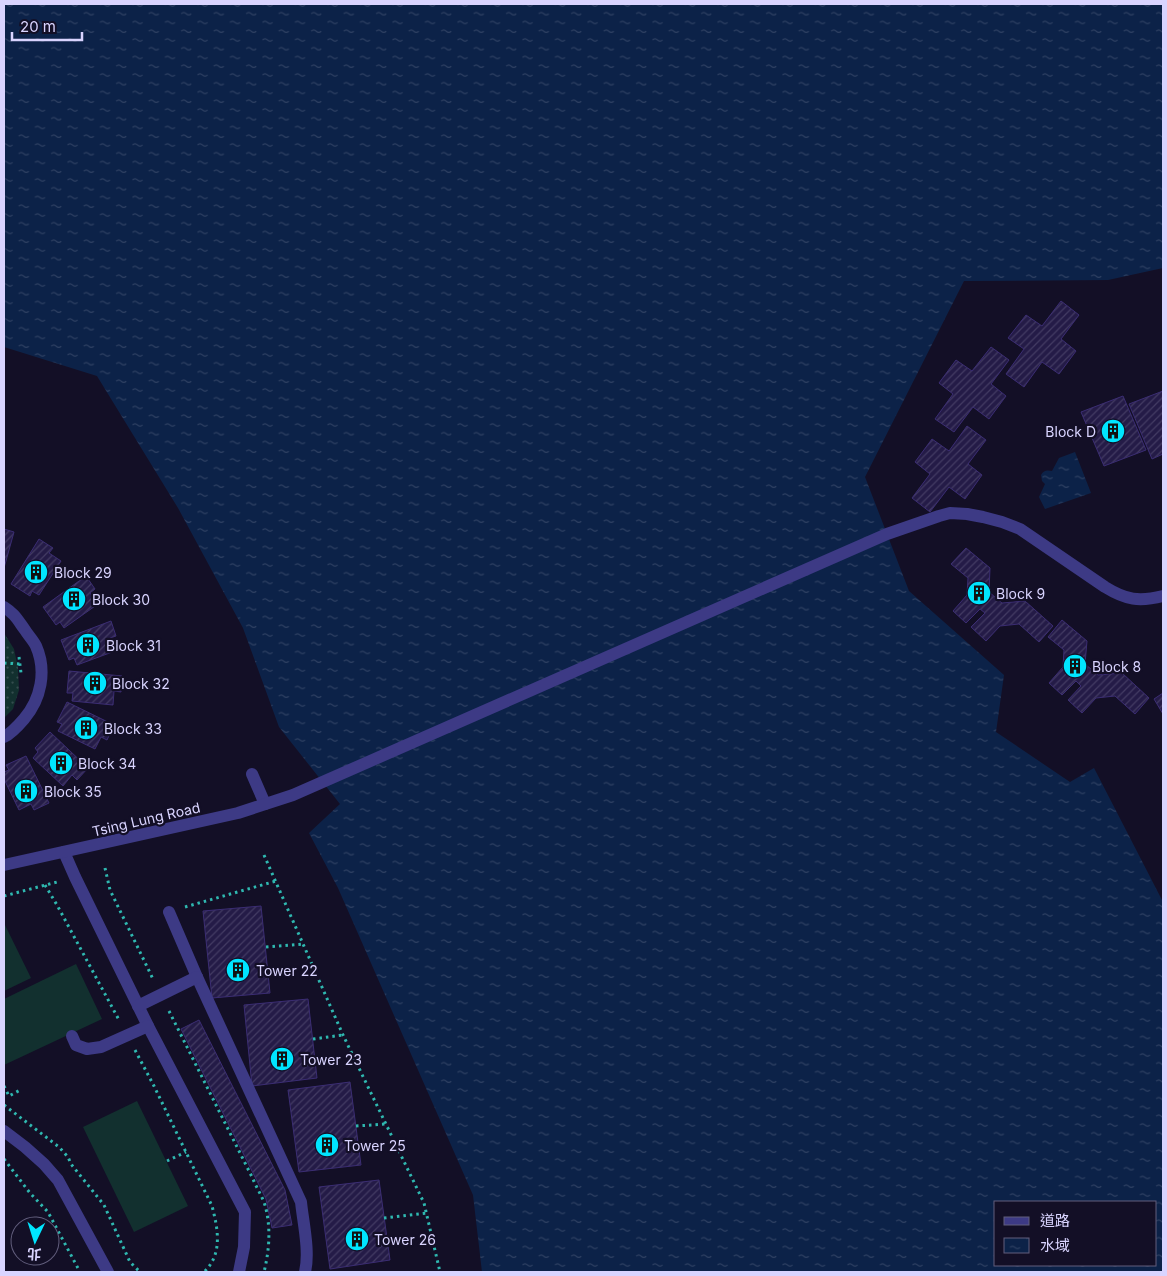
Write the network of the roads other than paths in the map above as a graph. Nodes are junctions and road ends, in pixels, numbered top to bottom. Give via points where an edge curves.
1 (1163, 596) edge
2 (4, 607) edge
3 (4, 737) edge
4 (252, 774) dead end
5 (264, 804) junction
6 (64, 852) junction
7 (4, 865) edge
8 (168, 912) road end
9 (197, 977) junction
10 (138, 1006) junction
11 (148, 1026) junction
12 (72, 1036) dead end
13 (4, 1131) edge
14 (242, 1271) edge
15 (108, 1272) edge
16 (305, 1272) edge

1 - 5 street, Tsing Lung Road via 1134,600 1117,594 1020,529 983,517 950,513 887,534 292,795
2 - 3 street via 13,613 36,645 42,677 37,698 28,714 16,729
4 - 5 street
5 - 6 street, Tsing Lung Road via 238,813
6 - 7 street, Tsing Lung Road
6 - 10 street
8 - 9 street
9 - 10 street
9 - 16 street via 300,1202 306,1239
10 - 11 street
11 - 12 street via 102,1047 76,1045
11 - 14 street via 245,1212
13 - 15 street via 58,1180

